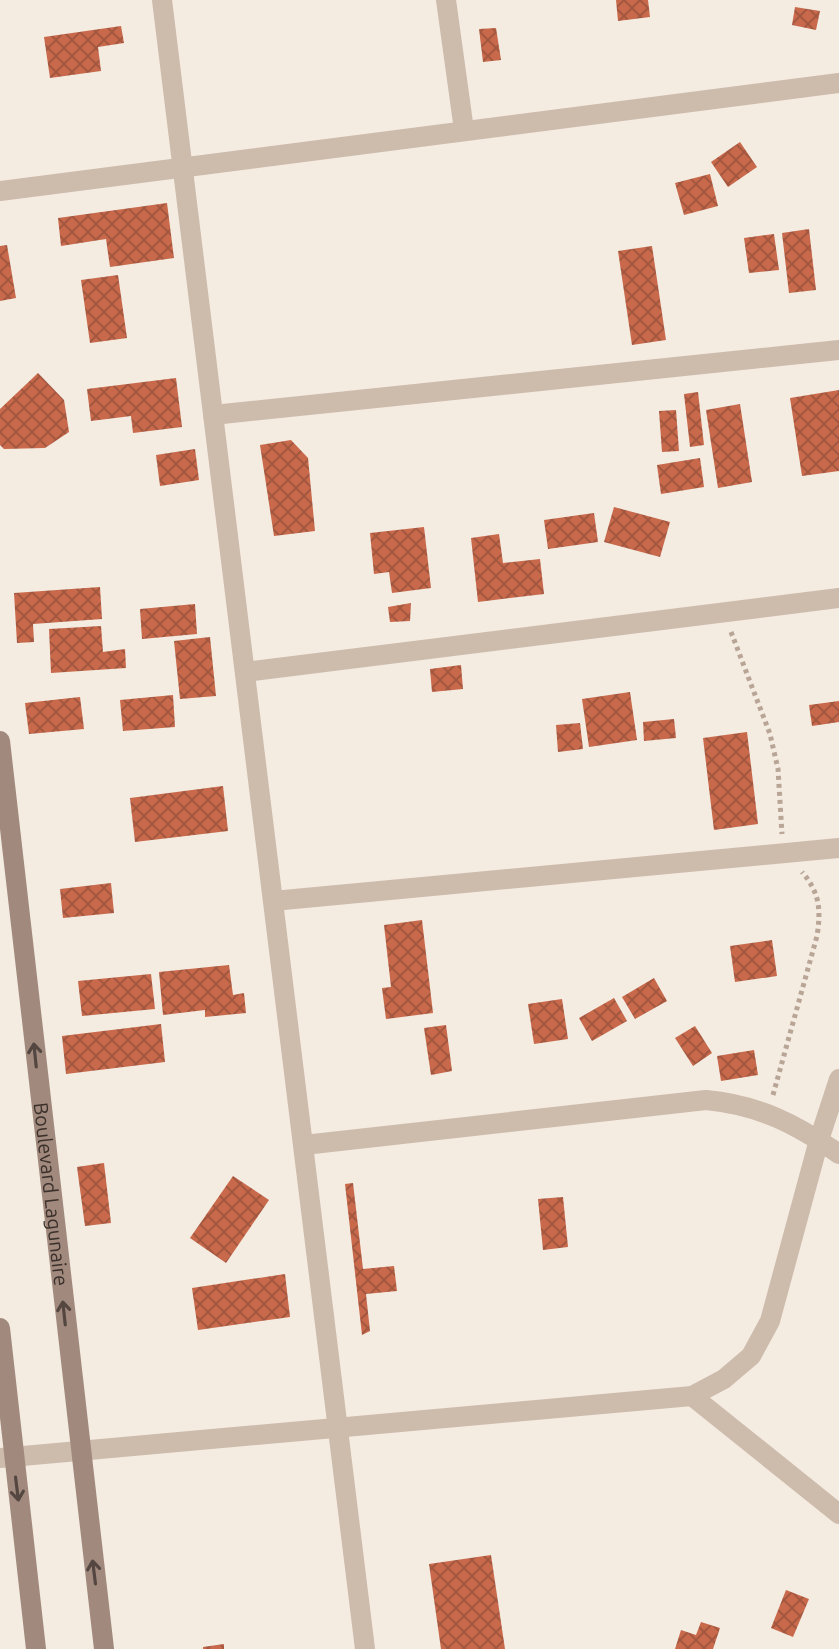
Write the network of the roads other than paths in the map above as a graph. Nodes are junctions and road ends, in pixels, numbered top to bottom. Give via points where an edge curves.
1 (162, 0) edge
2 (446, 0) edge
3 (839, 83) edge
4 (464, 130) junction
5 (183, 168) junction
6 (0, 191) edge
7 (839, 350) edge
8 (213, 415) junction
9 (839, 598) edge
10 (245, 672) junction
11 (0, 741) edge
12 (839, 848) edge
13 (273, 901) junction
14 (839, 1079) edge
15 (819, 1140) junction
16 (304, 1145) junction
17 (839, 1154) edge
18 (0, 1328) edge
19 (692, 1396) junction
20 (338, 1427) junction
21 (80, 1450) junction
22 (7, 1457) edge
23 (839, 1514) edge
24 (36, 1649) edge
25 (104, 1649) edge
26 (365, 1649) edge

1 - 5 street
2 - 4 street
3 - 4 street
4 - 5 street
5 - 6 street
5 - 8 street
7 - 8 street
8 - 10 street
9 - 10 street
10 - 13 street
21 -> 11 main road, Boulevard Lagunaire
12 - 13 street
13 - 16 street
14 - 15 street
15 - 16 street via 768,1112 706,1100
15 - 17 street
15 - 19 street via 770,1321 751,1356
16 - 20 street
18 - 22 main road
19 - 20 street
19 - 23 street
20 - 21 street
20 - 26 street
21 - 22 street
25 -> 21 main road, Boulevard Lagunaire
22 -> 24 main road

